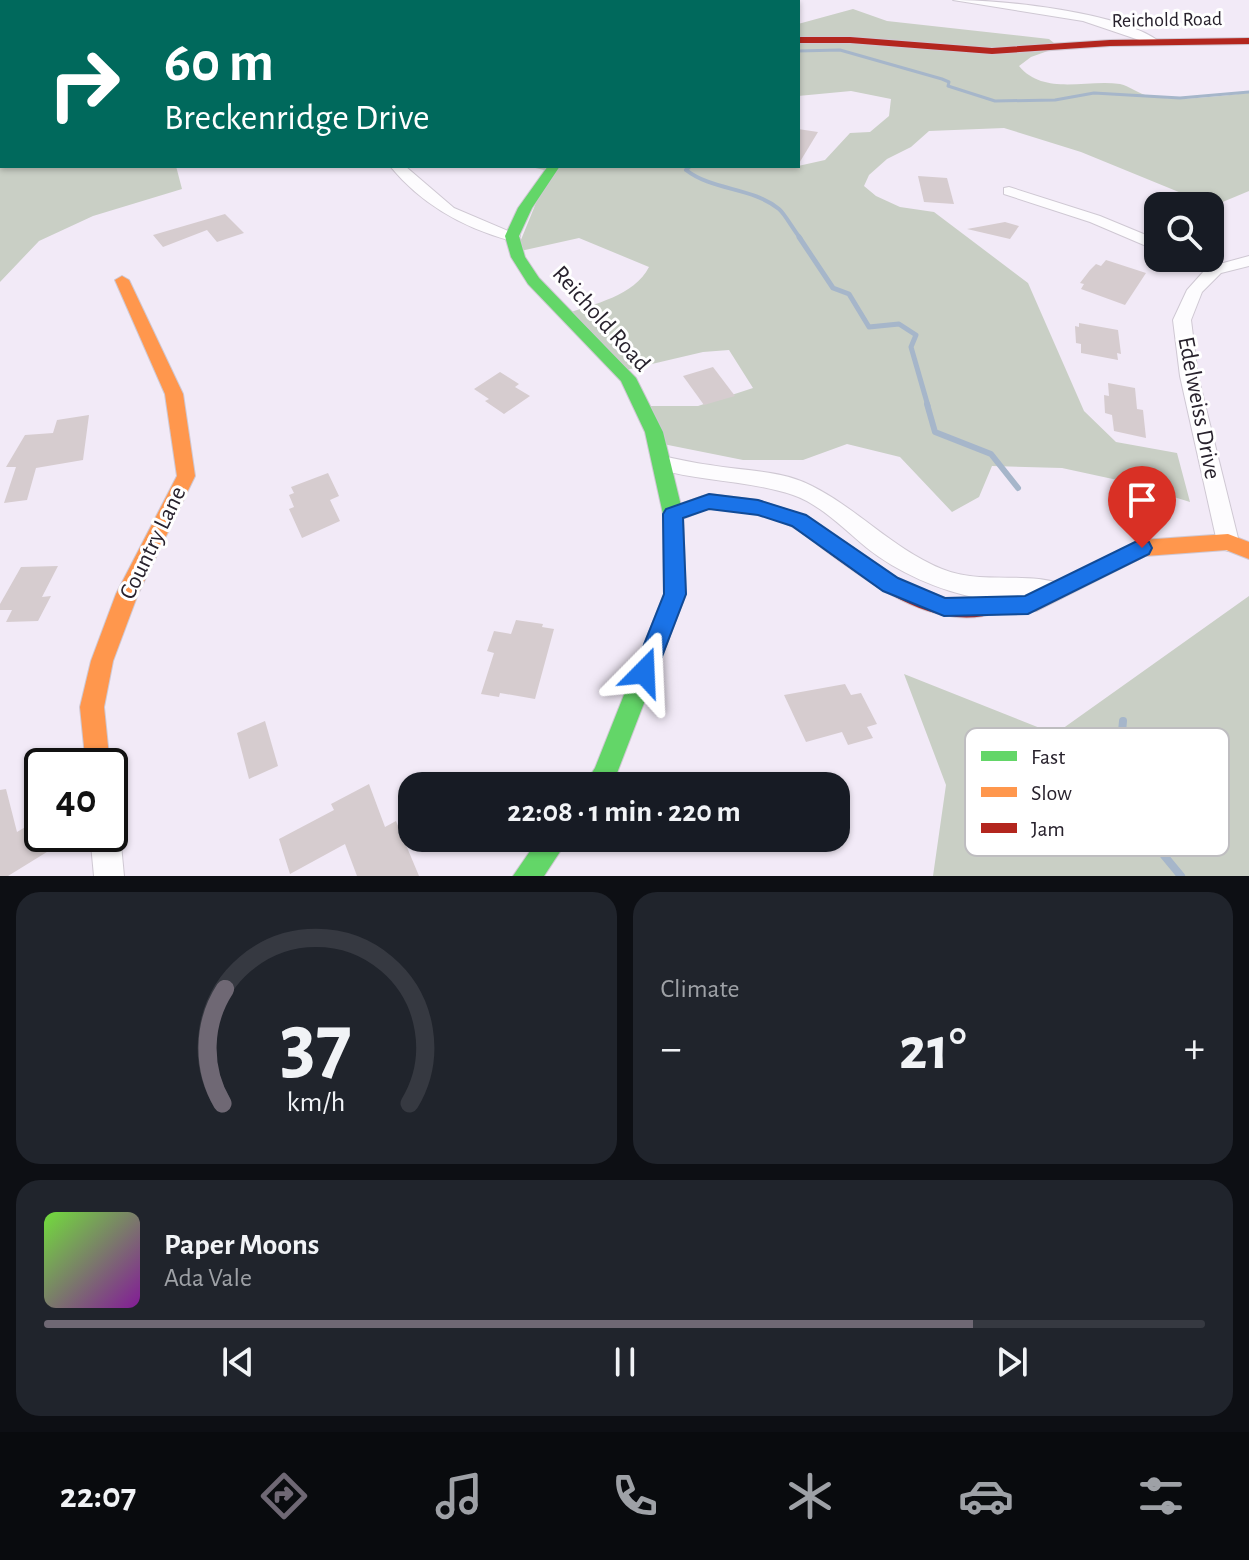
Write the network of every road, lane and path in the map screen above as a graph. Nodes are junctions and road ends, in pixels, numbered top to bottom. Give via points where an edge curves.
1 (958, 0) edge
2 (800, 40) edge
3 (1249, 41) edge
4 (1155, 42) junction
5 (399, 168) edge
6 (553, 168) edge
7 (1009, 191) dead end
8 (512, 236) junction
9 (1144, 240) edge
10 (1249, 261) edge
11 (1224, 268) edge
12 (1213, 272) edge
13 (122, 280) dead end
14 (662, 463) junction
15 (673, 514) junction
16 (1228, 542) junction
17 (1249, 551) edge
18 (1054, 591) junction
19 (96, 748) edge
20 (606, 772) edge
21 (107, 852) edge
22 (545, 852) edge
23 (109, 876) edge
24 (527, 876) edge

1 - 4 street via 1099,22
2 - 4 street, Reichold Road via 979,51
3 - 4 street, Reichold Road
5 - 8 street via 446,210 477,228
6 - 8 street
7 - 9 street
8 - 14 street, Reichold Road via 533,281 628,378 654,432
10 - 11 street
12 - 16 street, Edelweiss Drive via 1195,290 1182,320 1189,376
13 - 19 street, Country Lane via 174,394 186,476 127,594 102,661 92,707
14 - 15 street, Reichold Road
14 - 18 street via 803,490 879,545 935,576 980,589 1022,586
15 - 18 street via 709,501 758,507 799,521 890,585 944,607 1028,605
15 - 20 street, Reichold Road via 675,594
16 - 17 street
16 - 18 street via 1142,548
21 - 23 street
22 - 24 street

